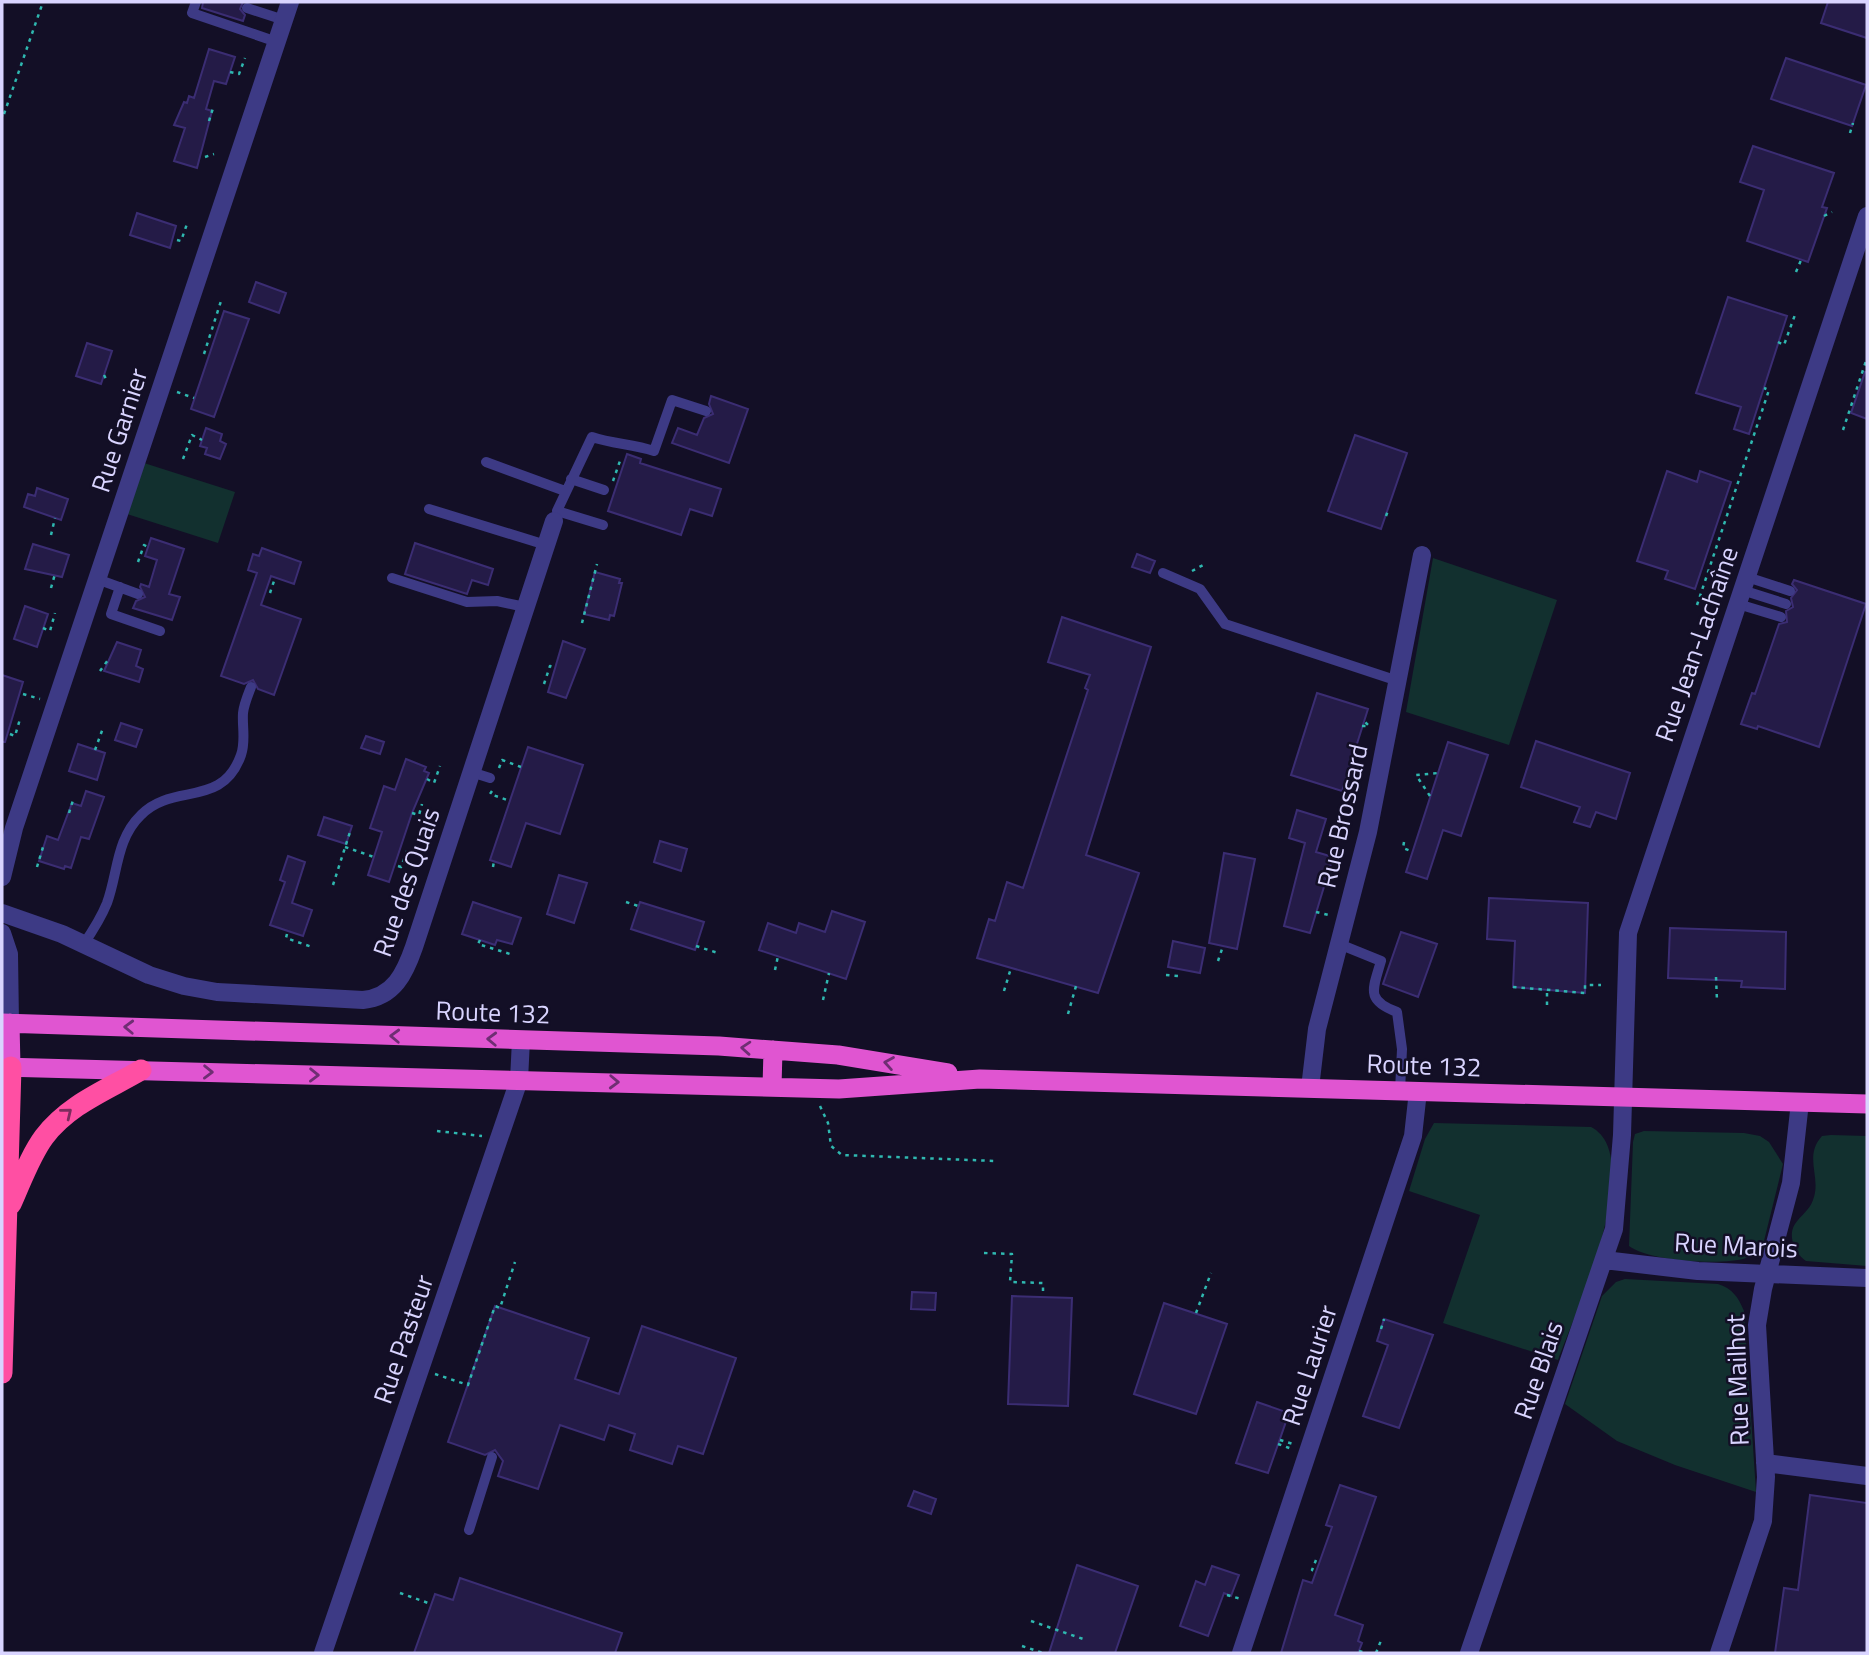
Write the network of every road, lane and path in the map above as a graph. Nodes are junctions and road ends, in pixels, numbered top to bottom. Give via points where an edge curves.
1 (43, 2) edge
2 (195, 2) edge
3 (290, 2) edge
4 (247, 8) dead end
5 (284, 20) junction
6 (277, 42) junction
7 (244, 58) dead end
8 (230, 72) dead end
9 (214, 108) dead end
10 (3, 114) edge
11 (2, 119) edge
12 (209, 121) dead end
13 (1853, 123) dead end
14 (1850, 133) dead end
15 (214, 154) dead end
16 (205, 158) dead end
17 (1832, 212) dead end
18 (1867, 215) edge
19 (1824, 216) dead end
20 (188, 220) dead end
21 (177, 240) dead end
22 (1801, 260) dead end
23 (1796, 272) dead end
24 (221, 301) dead end
25 (1796, 312) dead end
26 (212, 327) junction
27 (218, 329) dead end
28 (208, 340) junction
29 (1778, 342) dead end
30 (214, 343) dead end
31 (204, 354) dead end
32 (1867, 358) edge
33 (104, 375) dead end
34 (107, 380) dead end
35 (1764, 388) dead end
36 (706, 411) dead end
37 (1757, 426) junction
38 (1764, 428) dead end
39 (1843, 430) dead end
40 (202, 440) dead end
41 (183, 459) dead end
42 (486, 462) dead end
43 (571, 479) junction
44 (1730, 488) dead end
45 (604, 490) dead end
46 (1736, 490) junction
47 (565, 491) junction
48 (1389, 508) dead end
49 (429, 509) dead end
50 (1386, 516) dead end
51 (55, 518) dead end
52 (554, 521) dead end
53 (603, 526) dead end
54 (1714, 533) dead end
55 (51, 535) dead end
56 (1721, 535) junction
57 (545, 545) junction
58 (148, 547) dead end
59 (1422, 555) dead end
60 (138, 562) dead end
61 (597, 564) dead end
62 (1205, 564) dead end
63 (1163, 573) dead end
64 (1188, 573) dead end
65 (55, 575) dead end
66 (275, 578) dead end
67 (392, 578) dead end
68 (97, 579) junction
69 (1697, 584) dead end
70 (1703, 586) junction
71 (120, 587) junction
72 (51, 588) dead end
73 (1742, 590) junction
74 (1790, 591) dead end
75 (270, 593) dead end
76 (138, 594) dead end
77 (1786, 604) dead end
78 (1697, 605) dead end
79 (525, 607) junction
80 (55, 613) dead end
81 (1781, 618) dead end
82 (582, 623) dead end
83 (43, 628) dead end
84 (160, 631) dead end
85 (107, 660) dead end
86 (554, 667) dead end
87 (100, 671) dead end
88 (1398, 681) junction
89 (544, 684) dead end
90 (251, 687) dead end
91 (20, 719) dead end
92 (1364, 720) dead end
93 (1362, 726) dead end
94 (103, 728) dead end
95 (10, 734) dead end
96 (95, 750) dead end
97 (502, 760) dead end
98 (1350, 763) dead end
99 (440, 766) dead end
100 (521, 767) dead end
101 (471, 772) junction
102 (1358, 772) dead end
103 (1438, 774) dead end
104 (490, 778) dead end
105 (427, 779) dead end
106 (491, 794) dead end
107 (1430, 796) dead end
108 (73, 800) dead end
109 (510, 801) dead end
110 (422, 804) dead end
111 (69, 813) dead end
112 (412, 813) dead end
113 (350, 832) dead end
114 (1404, 842) dead end
115 (43, 847) dead end
116 (345, 847) junction
117 (407, 851) dead end
118 (1413, 852) dead end
119 (374, 857) dead end
120 (494, 861) dead end
121 (398, 866) dead end
122 (37, 867) dead end
123 (493, 867) dead end
124 (2, 877) edge
125 (333, 885) dead end
126 (626, 902) dead end
127 (638, 906) dead end
128 (2, 913) edge
129 (2, 933) edge
130 (287, 934) dead end
131 (480, 940) dead end
132 (1339, 944) junction
133 (83, 945) junction
134 (696, 946) dead end
135 (1223, 946) dead end
136 (312, 947) dead end
137 (718, 953) dead end
138 (510, 954) dead end
139 (778, 956) dead end
140 (1218, 961) dead end
141 (1011, 968) dead end
142 (775, 970) dead end
143 (829, 973) dead end
144 (1180, 973) dead end
145 (1166, 975) dead end
146 (1716, 977) dead end
147 (1601, 985) dead end
148 (1076, 986) dead end
149 (1513, 987) dead end
150 (1004, 991) dead end
151 (1548, 991) junction
152 (823, 1000) dead end
153 (1717, 1000) dead end
154 (1547, 1005) dead end
155 (1068, 1014) dead end
156 (6, 1023) edge
157 (521, 1040) junction
158 (773, 1049) junction
159 (6, 1067) edge
160 (141, 1070) junction
161 (980, 1079) junction
162 (519, 1080) junction
163 (772, 1087) junction
164 (811, 1088) junction
165 (1310, 1088) junction
166 (1409, 1091) junction
167 (1623, 1097) junction
168 (1800, 1102) junction
169 (1867, 1104) edge
170 (437, 1131) dead end
171 (498, 1142) junction
172 (996, 1160) dead end
173 (7, 1213) junction
174 (984, 1252) dead end
175 (1604, 1260) junction
176 (515, 1262) dead end
177 (1210, 1273) dead end
178 (1768, 1273) junction
179 (1867, 1278) edge
180 (1043, 1296) dead end
181 (1196, 1313) dead end
182 (1384, 1319) dead end
183 (1381, 1329) dead end
184 (2, 1373) edge
185 (431, 1373) dead end
186 (492, 1458) dead end
187 (1765, 1464) junction
188 (1867, 1476) edge
189 (469, 1530) dead end
190 (1316, 1560) dead end
191 (1316, 1572) dead end
192 (400, 1593) dead end
193 (431, 1604) dead end
194 (1031, 1620) dead end
195 (1382, 1638) dead end
196 (1086, 1640) dead end
197 (1022, 1646) dead end
198 (1359, 1651) dead end
199 (323, 1653) edge
200 (1042, 1653) edge
201 (1241, 1653) edge
202 (1366, 1653) edge
203 (1376, 1653) edge
204 (1469, 1653) edge
205 (1719, 1653) edge

1 - 10 path
2 - 6 lane via 192,13
3 - 5 street, Rue Garnier
4 - 5 lane
5 - 6 street, Rue Garnier
6 - 68 street, Rue Garnier
7 - 8 path via 239,75
9 - 12 path
10 - 11 path
13 - 14 path
15 - 16 path
17 - 19 path
18 - 73 street, Rue Jean-Lachaîne
20 - 21 path via 181,241
22 - 23 path
24 - 26 path
25 - 29 path via 1784,345
26 - 27 path
26 - 28 path
28 - 30 path
28 - 31 path
32 - 39 path
33 - 34 path
35 - 37 path via 1769,390
36 - 43 lane via 672,400 654,451 592,437
37 - 38 path
37 - 46 path
40 - 41 path via 192,435
42 - 47 lane
43 - 45 lane
43 - 47 lane
44 - 46 path
46 - 56 path
47 - 53 lane via 557,511
48 - 50 path
49 - 57 lane
51 - 55 path
52 - 57 street, Rue des Quais
54 - 56 path
56 - 70 path
57 - 79 street, Rue des Quais
58 - 60 path via 144,545
59 - 88 street, Rue Brossard
61 - 82 path
62 - 64 path
63 - 88 lane via 1200,589 1225,624
65 - 72 path
66 - 75 path
67 - 79 lane via 467,602 497,601
68 - 71 lane
68 - 124 street, Rue Garnier
69 - 70 path
70 - 78 path
71 - 76 lane
71 - 84 lane via 111,614
73 - 74 lane
73 - 77 lane
73 - 81 lane
73 - 167 street, Rue Jean-Lachaîne via 1628,933
79 - 101 street, Rue des Quais
80 - 83 path via 50,631
85 - 87 path
86 - 89 path via 550,666
88 - 132 street, Rue Brossard via 1368,832
90 - 133 lane via 243,712 242,753 233,772 210,791 155,805 140,815 125,836 108,900
91 - 95 path via 15,736
92 - 93 path via 1369,726
94 - 96 path
97 - 100 path
98 - 102 path
99 - 105 path via 434,783
101 - 104 lane
101 - 133 street, Rue des Quais via 409,962 391,989 374,999 217,992 149,975
103 - 107 path via 1416,775
106 - 109 path
108 - 111 path
110 - 112 path via 419,815
113 - 116 path
114 - 118 path via 1403,848
115 - 122 path
116 - 119 path
116 - 125 path
117 - 121 path
120 - 123 path
126 - 127 path
128 - 133 street, Rue des Quais
129 - 156 street via 9,954
130 - 136 path via 286,938
131 - 138 path via 478,944
132 - 165 street, Rue Brossard via 1317,1029
132 - 166 lane via 1381,961 1374,999 1397,1012
134 - 137 path
135 - 140 path
139 - 142 path
141 - 150 path
143 - 152 path
144 - 145 path
146 - 153 path
147 - 151 path via 1585,985 1585,993
148 - 155 path
149 - 151 path
151 - 154 path
157 -> 156 highway, Route 132
156 - 159 highway
158 -> 157 highway, Route 132
157 - 162 street, Rue Pasteur
161 -> 158 highway, Route 132 via 849,1056
158 - 163 highway
159 - 160 highway, Route 132
159 - 173 highway
160 -> 162 highway, Route 132
173 -> 160 highway via 39,1144 57,1122 76,1106
161 - 164 highway, Route 132
161 - 165 highway, Route 132
162 -> 163 highway, Route 132
162 - 171 street, Rue Pasteur
163 - 164 highway, Route 132
164 - 172 path via 828,1123 831,1146 842,1155
165 - 166 highway, Route 132
166 - 167 highway, Route 132
166 - 201 street, Rue Laurier via 1413,1136
167 - 168 highway, Route 132
167 - 175 street, Rue Blais via 1618,1202
168 - 169 highway, Route 132
168 - 178 street, Rue Mailhot via 1791,1183
170 - 171 path via 467,1132
171 - 199 street, Rue Pasteur
173 - 184 highway
174 - 180 path via 1012,1254 1010,1282 1043,1283
175 - 178 street, Rue Marois via 1642,1267
175 - 204 street, Rue Blais
176 - 185 path via 468,1385
177 - 181 path
178 - 179 street, Rue Marois
178 - 187 street, Rue Mailhot via 1759,1307 1757,1347
182 - 183 path
186 - 189 lane
187 - 188 street
187 - 205 street, Rue Mailhot via 1760,1534
190 - 191 path via 1312,1570
192 - 193 path
194 - 196 path
195 - 203 path
197 - 200 path
198 - 202 path

